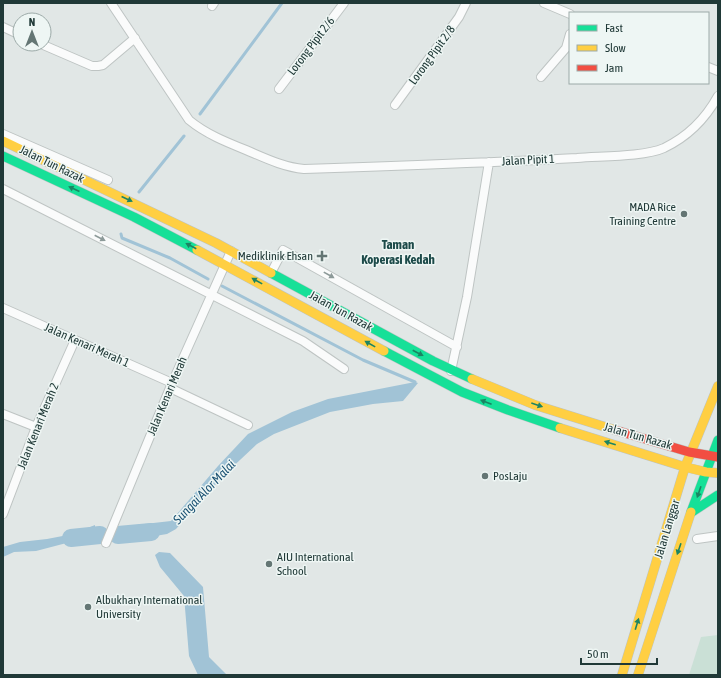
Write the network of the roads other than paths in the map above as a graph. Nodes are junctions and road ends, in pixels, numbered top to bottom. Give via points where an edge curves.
1 (111, 3) edge
2 (344, 3) edge
3 (466, 3) edge
4 (544, 3) edge
5 (569, 14) edge
6 (135, 38) junction
7 (569, 38) edge
8 (52, 49) edge
9 (541, 77) dead end
10 (279, 89) dead end
11 (718, 96) edge
12 (395, 105) dead end
13 (3, 134) edge
14 (3, 141) edge
15 (3, 156) edge
16 (489, 162) junction
17 (93, 178) junction
18 (108, 180) dead end
19 (3, 189) edge
20 (231, 251) junction
21 (225, 264) junction
22 (272, 273) junction
23 (212, 294) junction
24 (3, 308) edge
25 (75, 340) junction
26 (457, 347) junction
27 (344, 369) dead end
28 (451, 371) junction
29 (171, 385) junction
30 (718, 386) edge
31 (3, 414) edge
32 (248, 425) dead end
33 (36, 428) junction
34 (718, 440) edge
35 (691, 451) junction
36 (715, 456) edge
37 (685, 467) junction
38 (706, 472) junction
39 (718, 473) edge
40 (718, 495) edge
41 (692, 512) junction
42 (3, 514) edge
43 (718, 536) edge
44 (697, 539) dead end
45 (106, 542) dead end
46 (622, 675) edge
47 (638, 675) edge

1 - 6 street, Jalan Pipit 1
2 - 10 street, Lorong Pipit 2/6
3 - 12 street, Lorong Pipit 2/8 via 459,17
4 - 5 street
6 - 8 street via 103,65 98,66 92,66
6 - 16 street, Jalan Pipit 1 via 189,120 215,137 278,164 315,168
7 - 9 street via 566,48
11 - 16 street, Jalan Pipit 1 via 698,124 654,152
13 - 17 street
14 - 17 main road, Jalan Tun Razak
21 -> 15 main road, Jalan Tun Razak via 134,217
16 - 26 street
17 - 18 street
17 -> 20 main road, Jalan Tun Razak
19 -> 23 street
20 - 21 street, Jalan Kenari Merah
20 - 22 main road, Jalan Tun Razak
21 - 23 street, Jalan Kenari Merah
37 -> 21 main road, Jalan Tun Razak via 558,427 462,392
22 -> 26 street via 283,250
22 -> 28 main road, Jalan Tun Razak
23 - 27 street via 303,341
23 - 29 street, Jalan Kenari Merah
24 - 25 street, Jalan Kenari Merah 1
25 - 29 street, Jalan Kenari Merah 1
25 - 33 street, Jalan Kenari Merah 2
26 - 28 street
28 -> 35 main road, Jalan Tun Razak via 512,397 562,414
29 - 32 street, Jalan Kenari Merah 1
29 - 45 street, Jalan Kenari Merah
30 - 35 main road, Jalan Langgar
31 - 33 street
33 - 42 street, Jalan Kenari Merah 2
34 - 36 main road, Jalan Langgar
35 - 36 main road, Jalan Tun Razak
35 - 37 main road, Jalan Langgar
36 - 38 main road, Jalan Langgar
37 - 38 main road, Jalan Tun Razak
46 -> 37 main road, Jalan Langgar
38 - 39 main road, Jalan Tun Razak
38 -> 41 main road, Jalan Langgar
40 - 41 main road
41 -> 47 main road, Jalan Langgar
43 - 44 street

